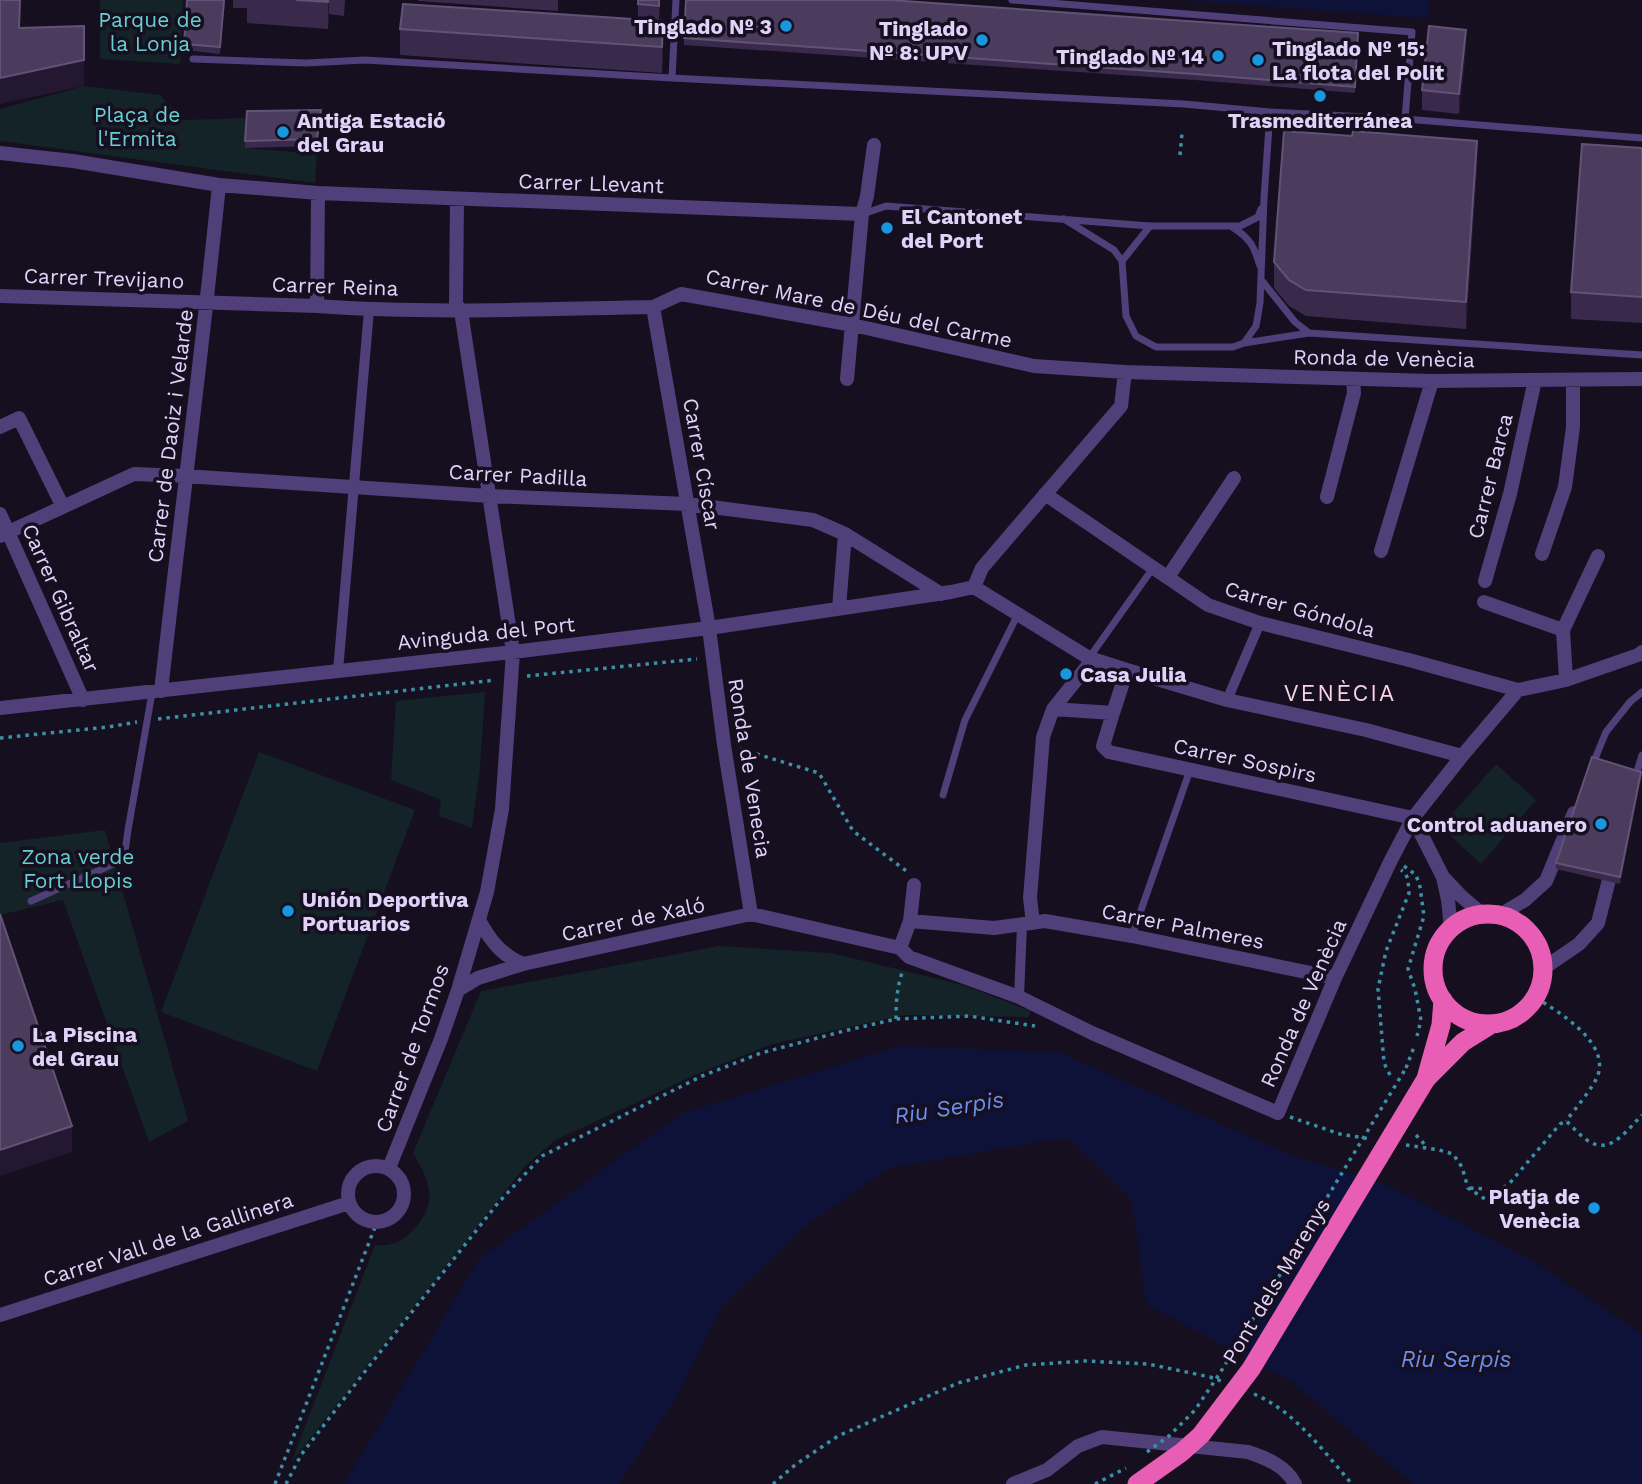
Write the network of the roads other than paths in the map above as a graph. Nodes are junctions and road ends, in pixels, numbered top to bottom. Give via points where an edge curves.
1 (676, 0) edge
2 (1012, 0) edge
3 (193, 59) dead end
4 (672, 78) junction
5 (1270, 112) junction
6 (1405, 119) junction
7 (1642, 138) edge
8 (874, 145) dead end
9 (0, 153) edge
10 (219, 185) junction
11 (318, 192) junction
12 (1264, 198) junction
13 (457, 199) junction
14 (862, 214) junction
15 (1064, 219) junction
16 (1150, 226) junction
17 (1232, 227) junction
18 (1122, 261) junction
19 (1262, 278) junction
20 (0, 296) edge
21 (207, 302) junction
22 (317, 306) junction
23 (653, 307) junction
24 (369, 310) junction
25 (461, 311) junction
26 (853, 325) junction
27 (1309, 333) junction
28 (1244, 343) junction
29 (1642, 355) edge
30 (1125, 372) junction
31 (848, 379) dead end
32 (1353, 379) junction
33 (1642, 379) edge
34 (1535, 380) junction
35 (1573, 380) junction
36 (1432, 381) junction
37 (0, 427) edge
38 (185, 476) junction
39 (1234, 478) dead end
40 (354, 486) junction
41 (1045, 494) junction
42 (489, 496) junction
43 (1327, 497) dead end
44 (688, 505) junction
45 (63, 507) junction
46 (0, 514) edge
47 (4, 534) edge
48 (845, 534) junction
49 (1381, 551) dead end
50 (1542, 554) dead end
51 (1598, 556) dead end
52 (1153, 568) junction
53 (1168, 577) junction
54 (1485, 581) dead end
55 (974, 587) junction
56 (942, 594) junction
57 (1485, 602) dead end
58 (839, 608) junction
59 (1018, 614) junction
60 (1260, 623) junction
61 (709, 628) junction
62 (1563, 630) junction
63 (513, 652) junction
64 (1642, 652) edge
65 (1091, 659) junction
66 (1126, 670) junction
67 (338, 671) junction
68 (1566, 680) junction
69 (1518, 690) junction
70 (157, 692) junction
71 (1642, 692) edge
72 (83, 700) junction
73 (1227, 700) junction
74 (0, 708) edge
75 (1053, 709) junction
76 (1113, 713) junction
77 (1642, 755) edge
78 (1462, 756) junction
79 (1190, 770) junction
80 (1587, 778) edge
81 (1631, 788) edge
82 (943, 795) dead end
83 (1578, 802) edge
84 (1413, 818) junction
85 (1617, 849) edge
86 (1443, 877) junction
87 (914, 885) road end
88 (31, 901) dead end
89 (751, 914) junction
90 (1491, 914) junction
91 (479, 919) junction
92 (910, 922) junction
93 (1027, 924) junction
94 (1451, 928) junction
95 (1132, 936) junction
96 (904, 952) junction
97 (523, 964) junction
98 (1544, 968) junction
99 (1335, 978) junction
100 (458, 990) junction
101 (1019, 997) junction
102 (1443, 1000) junction
103 (1492, 1024) junction
104 (1426, 1079) junction
105 (389, 1168) junction
106 (349, 1203) junction
107 (0, 1315) edge
108 (1133, 1479) edge
109 (1013, 1484) edge
110 (1295, 1484) edge

1 - 4 lane
2 - 6 lane via 1412,32
3 - 4 lane via 365,60
4 - 5 lane
5 - 6 lane
5 - 12 lane
6 - 7 lane
8 - 14 street
9 - 10 street, Carrer Llevant via 73,160
10 - 11 street, Carrer Llevant
10 - 21 street, Carrer de Daoiz i Velarde
11 - 13 street, Carrer Llevant
11 - 22 street
12 - 17 lane via 1258,217
12 - 19 lane
13 - 14 street, Carrer Llevant
13 - 25 street, Carrer de Tormos via 456,304
14 - 15 lane via 886,206
14 - 26 street
15 - 16 lane
15 - 18 lane via 1114,250
16 - 17 lane
16 - 18 lane
17 - 19 lane via 1251,242
18 - 28 lane via 1126,316 1136,336 1156,347
19 - 27 lane
19 - 28 lane via 1256,326
20 - 21 street, Carrer Trevijano
21 - 22 street, Carrer Reina
21 - 38 street, Carrer de Daoiz i Velarde
22 - 24 street, Carrer Reina
23 - 25 street, Carrer Mare de Déu del Carme
23 - 26 street, Carrer Mare de Déu del Carme via 681,293
23 - 44 street, Carrer Císcar
24 - 25 street, Carrer Reina
24 - 40 street
25 - 42 street, Carrer de Tormos
26 - 30 street, Carrer Mare de Déu del Carme via 1034,366
26 - 31 street
27 - 28 lane
27 - 29 lane
30 - 32 street, Ronda de Venècia
30 - 41 street via 1122,407
32 - 36 street, Ronda de Venècia
32 - 43 street via 1354,393
33 - 35 street, Ronda de Venècia
34 - 35 street, Ronda de Venècia
34 - 36 street, Ronda de Venècia
34 - 54 street, Carrer Barca
35 - 50 street via 1573,427 1564,487
36 - 49 street
37 - 45 street via 19,418
38 - 40 street, Carrer Padilla
38 - 45 street, Carrer Padilla via 134,474
38 - 70 street, Carrer de Daoiz i Velarde
39 - 53 street
40 - 42 street, Carrer Padilla
40 - 67 street
41 - 52 street, Carrer Góndola
41 - 55 street via 982,568
42 - 44 street, Carrer Padilla
42 - 63 street, Carrer de Tormos
44 - 48 street, Carrer Padilla via 813,520
44 - 61 street, Carrer Císcar
45 - 47 street, Carrer Padilla
46 - 47 street, Carrer Gibraltar
47 - 72 street, Carrer Gibraltar
48 - 56 street, Carrer Padilla
48 - 58 street
51 - 62 street
52 - 53 street, Carrer Góndola
52 - 65 lane
53 - 60 street, Carrer Góndola via 1208,605
55 - 56 street, Avinguda del Port
55 - 59 street
56 - 58 street, Avinguda del Port
57 - 62 street
58 - 61 street, Avinguda del Port
59 - 65 street
59 - 82 lane via 965,720
60 - 69 street, Carrer Góndola
60 - 73 street
61 - 63 street, Avinguda del Port
61 - 89 street, Ronda de Venecia
62 - 68 street
63 - 67 street, Avinguda del Port
63 - 91 street, Carrer de Tormos via 502,809
64 - 68 street
65 - 66 street
65 - 75 street
66 - 73 street
66 - 76 street
67 - 70 street, Avinguda del Port
68 - 69 street
69 - 78 street, Ronda de Venècia
70 - 72 street, Avinguda del Port
70 - 88 lane via 124,859
71 - 80 lane via 1606,732
72 - 74 street, Avinguda del Port
73 - 78 street
75 - 76 street
75 - 93 street via 1043,737
76 - 79 street, Carrer Sospirs via 1103,746 1109,752
77 - 81 lane
78 - 84 street, Ronda de Venècia
79 - 84 street, Carrer Sospirs
79 - 95 lane
83 - 90 street via 1546,881 1525,900
84 - 86 street
84 - 99 street, Ronda de Venècia
85 - 98 street via 1598,923 1579,944
86 - 90 street via 1461,896
86 - 94 street
87 - 92 street
89 - 96 street, Ronda de Venècia
89 - 97 street, Carrer de Xaló
90 - 94 highway via 1466,918
90 - 98 highway via 1517,922 1531,934 1541,950
91 - 97 street via 498,949
91 - 100 street, Carrer de Tormos
92 - 93 street, Carrer Palmeres via 994,928
92 - 96 street
93 - 95 street, Carrer Palmeres via 1045,921
93 - 101 street
94 - 102 highway via 1438,946 1433,968
95 - 99 street, Carrer Palmeres
96 - 101 street, Ronda de Venècia
97 - 100 street, Carrer de Xaló via 478,978
98 - 103 highway via 1541,988 1528,1008
99 - 101 street, Ronda de Venècia via 1278,1113
100 - 105 street, Carrer de Tormos
102 - 103 highway via 1473,1022
102 - 104 highway
103 - 104 highway via 1463,1042
104 - 108 highway, Pont dels Marenys, bridge via 1251,1369 1201,1435 1182,1452
105 - 106 street via 369,1166 357,1172 347,1189
105 - 106 street via 404,1191 394,1216 368,1221
106 - 107 street, Carrer Vall de la Gallinera
109 - 110 street via 1102,1437 1248,1452 1270,1460

